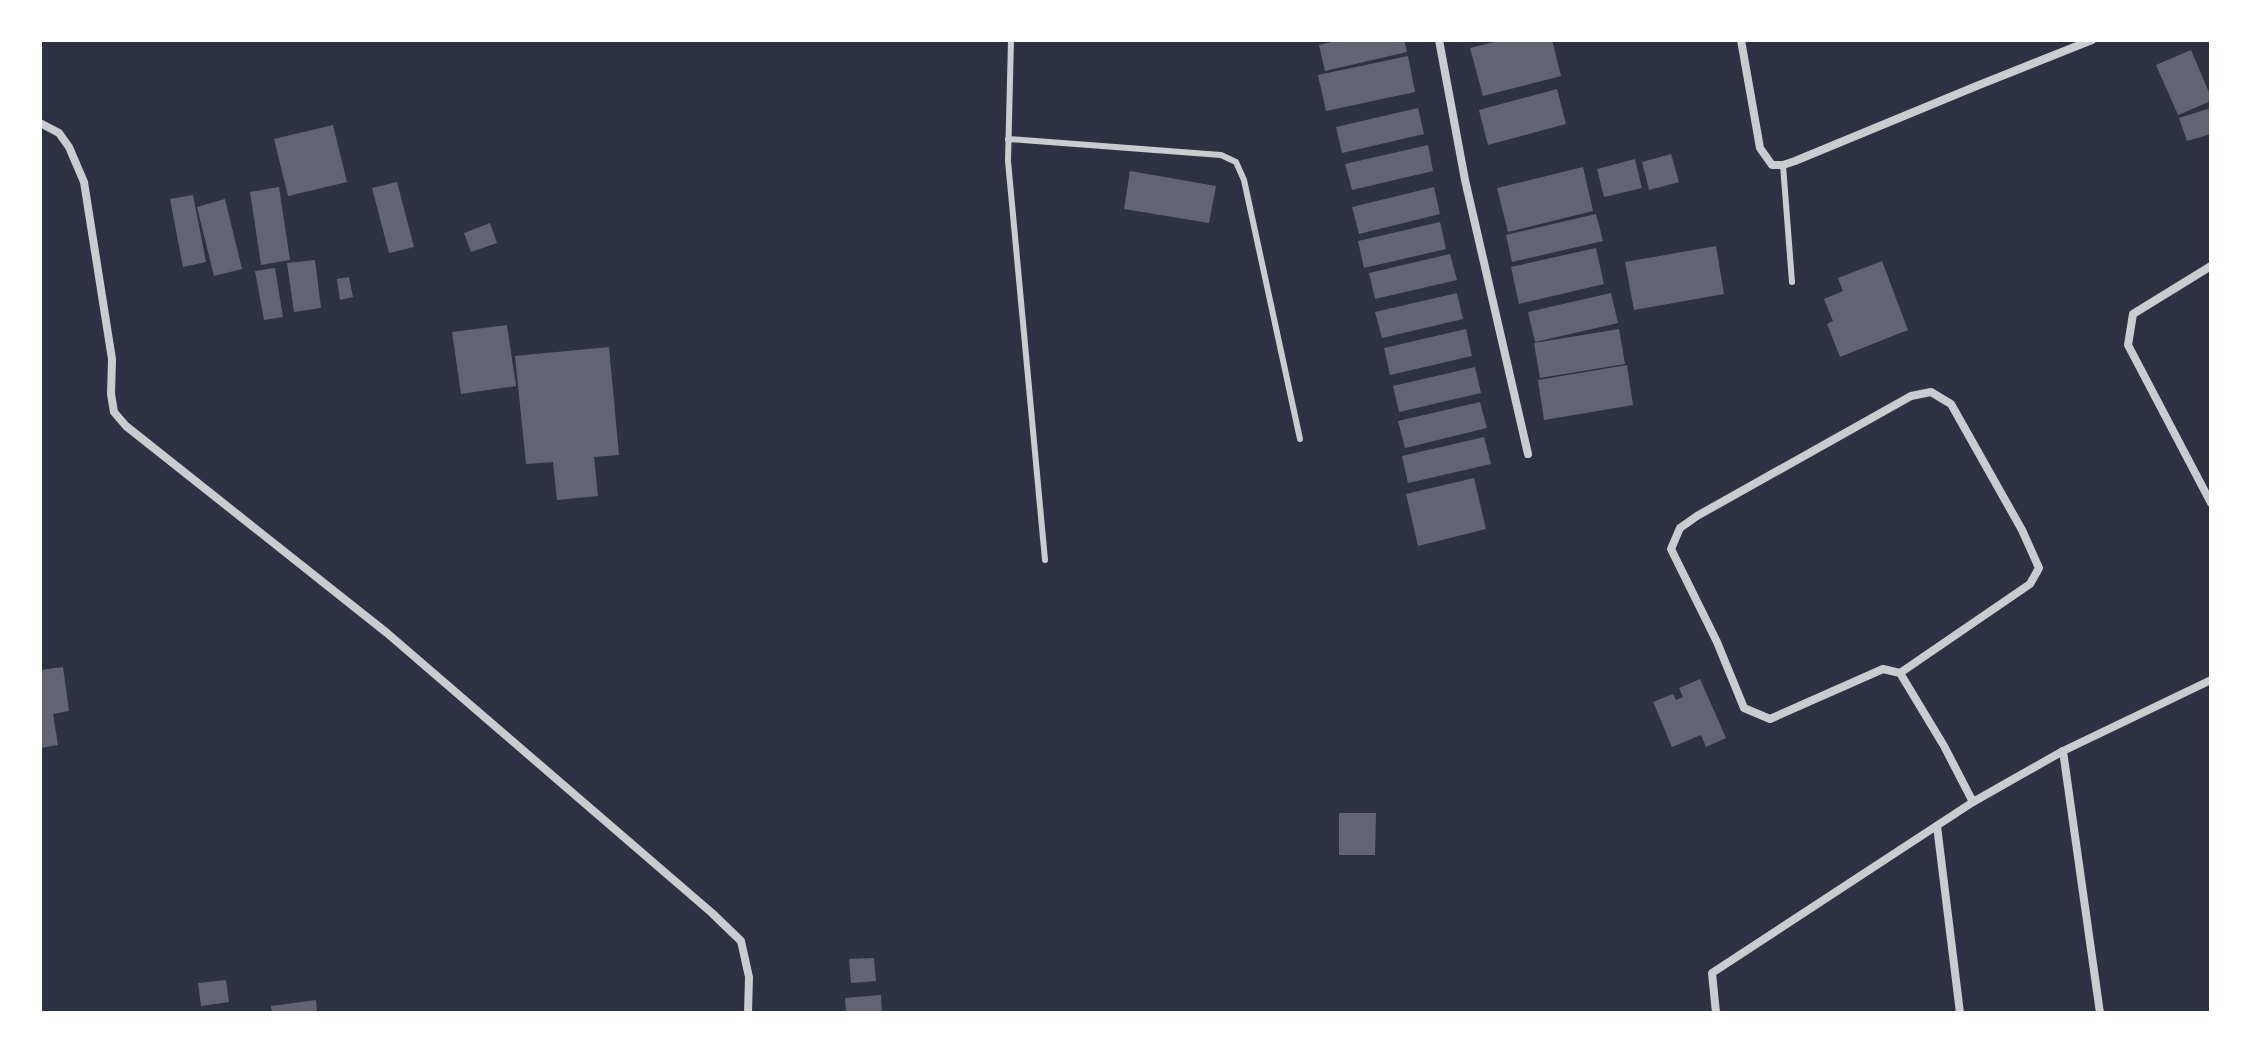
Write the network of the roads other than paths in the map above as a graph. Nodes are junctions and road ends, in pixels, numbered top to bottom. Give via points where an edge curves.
1 (1011, 40) edge
2 (1439, 40) edge
3 (1741, 40) edge
4 (2092, 40) edge
5 (40, 123) edge
6 (1008, 139) junction
7 (1783, 165) junction
8 (2211, 266) edge
9 (1792, 282) dead end
10 (1300, 439) dead end
11 (1528, 454) dead end
12 (2211, 503) edge
13 (1045, 560) dead end
14 (1900, 673) junction
15 (2211, 680) edge
16 (2063, 751) junction
17 (1973, 802) junction
18 (1937, 826) junction
19 (748, 1013) edge
20 (1716, 1013) edge
21 (1960, 1013) edge
22 (2100, 1013) edge

1 - 6 lane
2 - 11 street via 1465,180
3 - 7 street via 1760,148 1772,165
4 - 7 street
5 - 19 street via 59,133 84,182 112,359 114,412 387,633 712,913 741,941 749,977
6 - 10 lane via 1221,155 1236,162
6 - 13 lane
7 - 9 lane
8 - 12 street via 2133,314 2128,345
14 - 14 street via 1883,669 1770,719 1744,708 1671,549 1680,528 1697,516 1911,396 1931,392 1951,404 2039,568 2030,584
14 - 17 street
15 - 16 street
16 - 17 street
16 - 22 street
17 - 18 street
18 - 20 street via 1712,973
18 - 21 street

